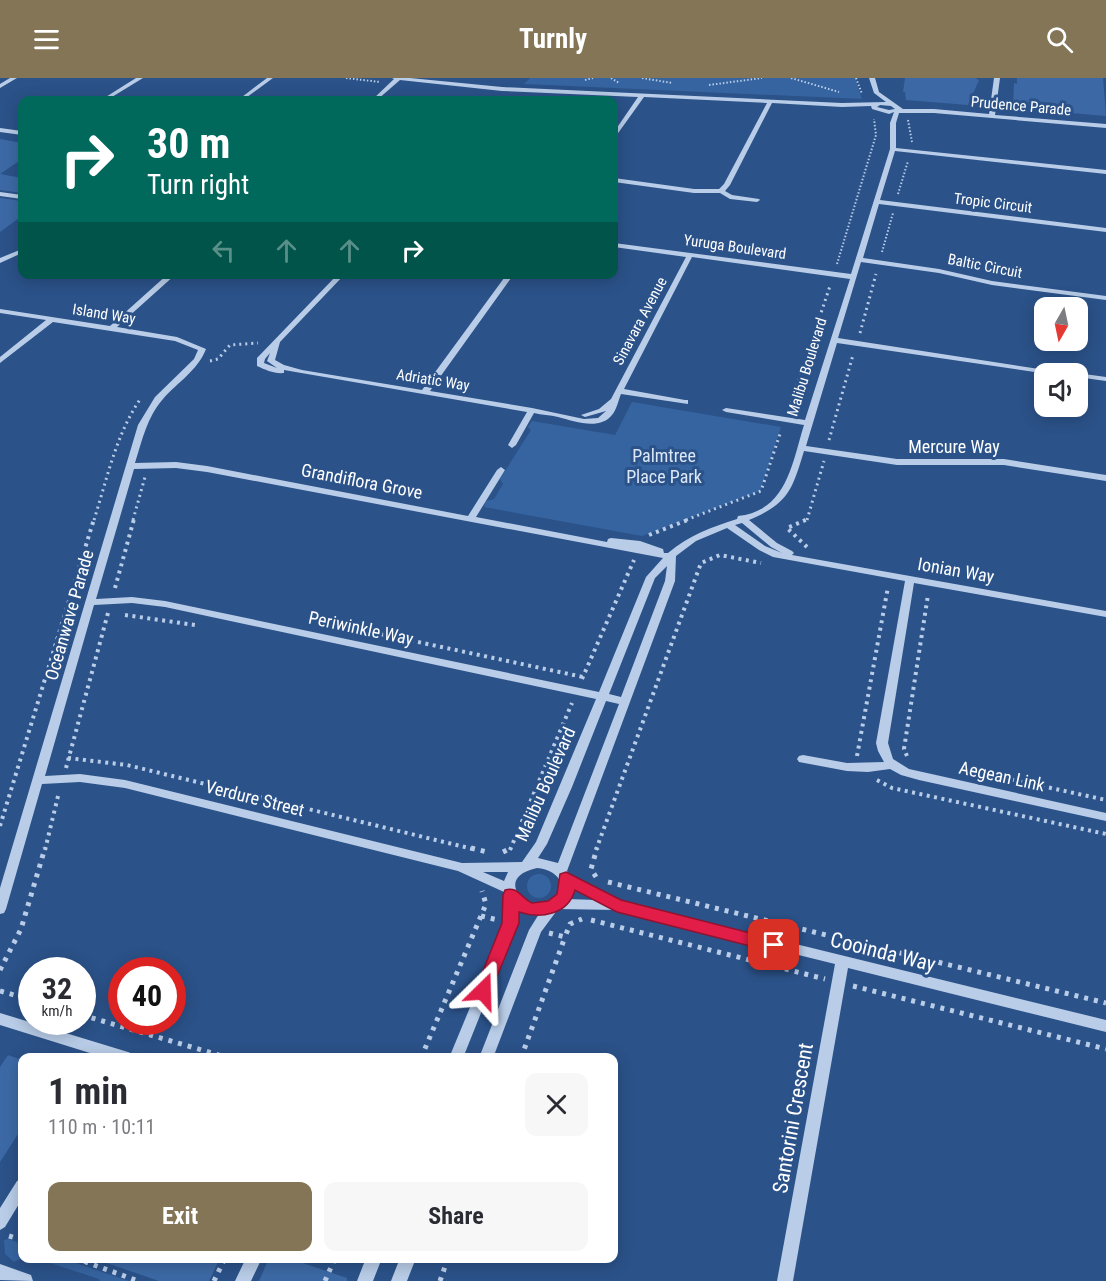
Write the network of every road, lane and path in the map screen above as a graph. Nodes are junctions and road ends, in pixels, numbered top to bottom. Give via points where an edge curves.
1 (14, 78) edge
2 (140, 78) edge
3 (270, 78) edge
4 (397, 78) edge
5 (642, 78) edge
6 (762, 78) edge
7 (856, 78) edge
8 (872, 78) edge
9 (997, 78) edge
10 (674, 84) dead end
11 (705, 85) dead end
12 (0, 86) edge
13 (516, 90) junction
14 (877, 93) junction
15 (111, 96) edge
16 (245, 96) edge
17 (378, 96) edge
18 (511, 96) edge
19 (642, 96) junction
20 (770, 102) junction
21 (864, 106) junction
22 (876, 107) junction
23 (896, 108) junction
24 (992, 115) junction
25 (893, 123) junction
26 (1106, 126) edge
27 (618, 129) edge
28 (0, 130) edge
29 (18, 132) edge
30 (893, 149) junction
31 (1106, 172) edge
32 (618, 181) edge
33 (721, 191) junction
34 (0, 194) edge
35 (18, 196) edge
36 (757, 200) dead end
37 (877, 202) junction
38 (1106, 230) edge
39 (618, 246) edge
40 (18, 252) edge
41 (690, 255) junction
42 (859, 260) junction
43 (0, 261) edge
44 (834, 274) junction
45 (854, 277) junction
46 (168, 279) edge
47 (337, 279) edge
48 (507, 279) edge
49 (1106, 298) edge
50 (0, 310) edge
51 (52, 319) junction
52 (111, 329) junction
53 (834, 340) junction
54 (277, 343) junction
55 (202, 349) joint
56 (0, 361) edge
57 (1034, 369) edge
58 (302, 372) junction
59 (1088, 377) edge
60 (1106, 379) edge
61 (619, 391) junction
62 (424, 393) junction
63 (614, 400) junction
64 (685, 402) dead end
65 (726, 410) dead end
66 (532, 411) junction
67 (559, 415) junction
68 (591, 415) joint
69 (601, 420) joint
70 (785, 420) junction
71 (809, 423) junction
72 (512, 445) dead end
73 (801, 448) junction
74 (824, 461) dead end
75 (130, 466) junction
76 (501, 470) dead end
77 (1106, 478) edge
78 (471, 518) junction
79 (741, 518) junction
80 (727, 524) junction
81 (644, 537) dead end
82 (808, 548) dead end
83 (672, 557) junction
84 (800, 558) junction
85 (910, 578) junction
86 (888, 586) dead end
87 (928, 594) dead end
88 (90, 602) junction
89 (1106, 614) edge
90 (603, 696) junction
91 (623, 700) junction
92 (68, 758) dead end
93 (803, 759) dead end
94 (914, 759) dead end
95 (891, 765) junction
96 (865, 769) junction
97 (1004, 778) dead end
98 (39, 780) junction
99 (1106, 800) edge
100 (1106, 817) edge
101 (1106, 834) edge
102 (515, 837) dead end
103 (525, 866) junction
104 (461, 867) junction
105 (563, 875) junction
106 (488, 879) junction
107 (510, 892) junction
108 (617, 905) junction
109 (554, 906) junction
110 (0, 909) edge
111 (565, 937) dead end
112 (842, 963) junction
113 (0, 990) edge
114 (18, 996) edge
115 (0, 1019) edge
116 (96, 1019) edge
117 (1106, 1026) edge
118 (102, 1053) edge
119 (212, 1053) edge
120 (423, 1053) edge
121 (458, 1053) edge
122 (488, 1053) edge
123 (523, 1053) edge
124 (18, 1193) edge
125 (0, 1222) edge
126 (89, 1263) edge
127 (223, 1263) edge
128 (252, 1263) edge
129 (332, 1263) edge
130 (372, 1263) edge
131 (406, 1263) edge
132 (446, 1263) edge
133 (0, 1272) edge
134 (25, 1281) edge
135 (138, 1281) edge
136 (214, 1281) edge
137 (243, 1281) edge
138 (325, 1281) edge
139 (365, 1281) edge
140 (399, 1281) edge
141 (440, 1281) edge
142 (785, 1281) edge

1 - 12 street
2 - 15 street
3 - 16 street
4 - 13 street
4 - 17 street
5 - 10 path
6 - 11 path
7 - 21 path
8 - 14 street
9 - 24 street
13 - 18 street
13 - 19 street
14 - 22 street
14 - 23 street
19 - 20 street
19 - 27 street
20 - 21 street
20 - 33 street
21 - 22 street
21 - 44 path via 865,112 874,116 876,135
22 - 23 street, Prudence Parade
22 - 25 street
23 - 24 street, Prudence Parade
23 - 25 street, Malibu Boulevard
24 - 26 street, Prudence Parade
25 - 30 street, Malibu Boulevard
28 - 29 street
30 - 31 street
30 - 37 street, Malibu Boulevard
32 - 33 street
33 - 36 street via 730,197
34 - 35 street
37 - 38 street, Tropic Circuit
37 - 42 street, Malibu Boulevard
39 - 41 street, Yuruga Boulevard
40 - 43 street
41 - 44 street, Yuruga Boulevard
41 - 61 street, Sinavara Avenue
42 - 45 street, Malibu Boulevard
42 - 49 street, Baltic Circuit
44 - 45 street, Yuruga Boulevard
44 - 70 path
45 - 53 street, Malibu Boulevard
46 - 52 street
47 - 54 street
48 - 62 street
50 - 51 street, Island Way
51 - 52 street, Island Way
51 - 56 street
52 - 55 street, Island Way via 177,339
53 - 57 street
53 - 71 street, Malibu Boulevard
54 - 58 street, Adriatic Way via 271,361
54 - 58 street, Adriatic Way via 263,354 260,364 277,371
55 - 75 street, Oceanwave Parade via 198,360 147,414
58 - 62 street, Adriatic Way
59 - 60 street
61 - 63 street, Sinavara Avenue
61 - 64 street
62 - 66 street, Adriatic Way
63 - 68 street, Sinavara Avenue
63 - 69 street, Sinavara Avenue via 612,413
65 - 70 street
66 - 67 street, Adriatic Way
66 - 72 street
67 - 68 street, Adriatic Way
67 - 69 street, Adriatic Way
70 - 71 street
70 - 81 path via 761,491
71 - 73 street, Malibu Boulevard
73 - 77 street, Mercure Way via 897,462 1004,462
73 - 79 street, Malibu Boulevard via 792,480 782,497
74 - 82 path via 807,521 787,528
75 - 78 street, Grandiflora Grove via 191,466
75 - 88 street, Oceanwave Parade
76 - 78 street
78 - 83 street, Grandiflora Grove
79 - 80 street, Malibu Boulevard
79 - 84 street, Ionian Way via 774,545
80 - 83 street, Malibu Boulevard via 692,539
80 - 84 street, Ionian Way via 770,553
83 - 90 street, Malibu Boulevard via 651,577
83 - 91 street via 670,580
84 - 85 street, Ionian Way
85 - 89 street, Ionian Way
85 - 95 street via 882,743
86 - 96 path via 857,751 858,761
87 - 94 path via 904,749
88 - 90 street, Periwinkle Way via 132,600 165,604
88 - 98 street, Oceanwave Parade
90 - 91 street, Periwinkle Way
90 - 103 street, Malibu Boulevard via 541,843
91 - 105 street
92 - 102 path via 127,765 496,854 510,849
93 - 96 street
95 - 96 street
95 - 100 street, Aegean Link via 919,776
96 - 101 path via 892,788
97 - 99 path
98 - 104 street, Verdure Street via 80,778 125,784
98 - 110 street, Oceanwave Parade
103 - 104 street, Verdure Street
103 - 105 street via 545,864
103 - 107 street via 512,877
104 - 106 street, Verdure Street
105 - 108 street, Cooinda Way
105 - 109 street via 567,892
106 - 107 street, Verdure Street
106 - 120 path via 481,893 486,904
107 - 109 street via 523,906 532,909
107 - 121 street via 510,923
108 - 109 street, Cooinda Way
108 - 112 street, Cooinda Way
109 - 122 street via 535,930
111 - 123 path
112 - 117 street, Cooinda Way
112 - 142 street, Santorini Crescent
113 - 114 path
115 - 118 street
116 - 119 path
124 - 125 street
126 - 135 path
127 - 136 path
128 - 137 street
129 - 138 path
130 - 139 street
131 - 140 street
132 - 141 path
133 - 134 street

